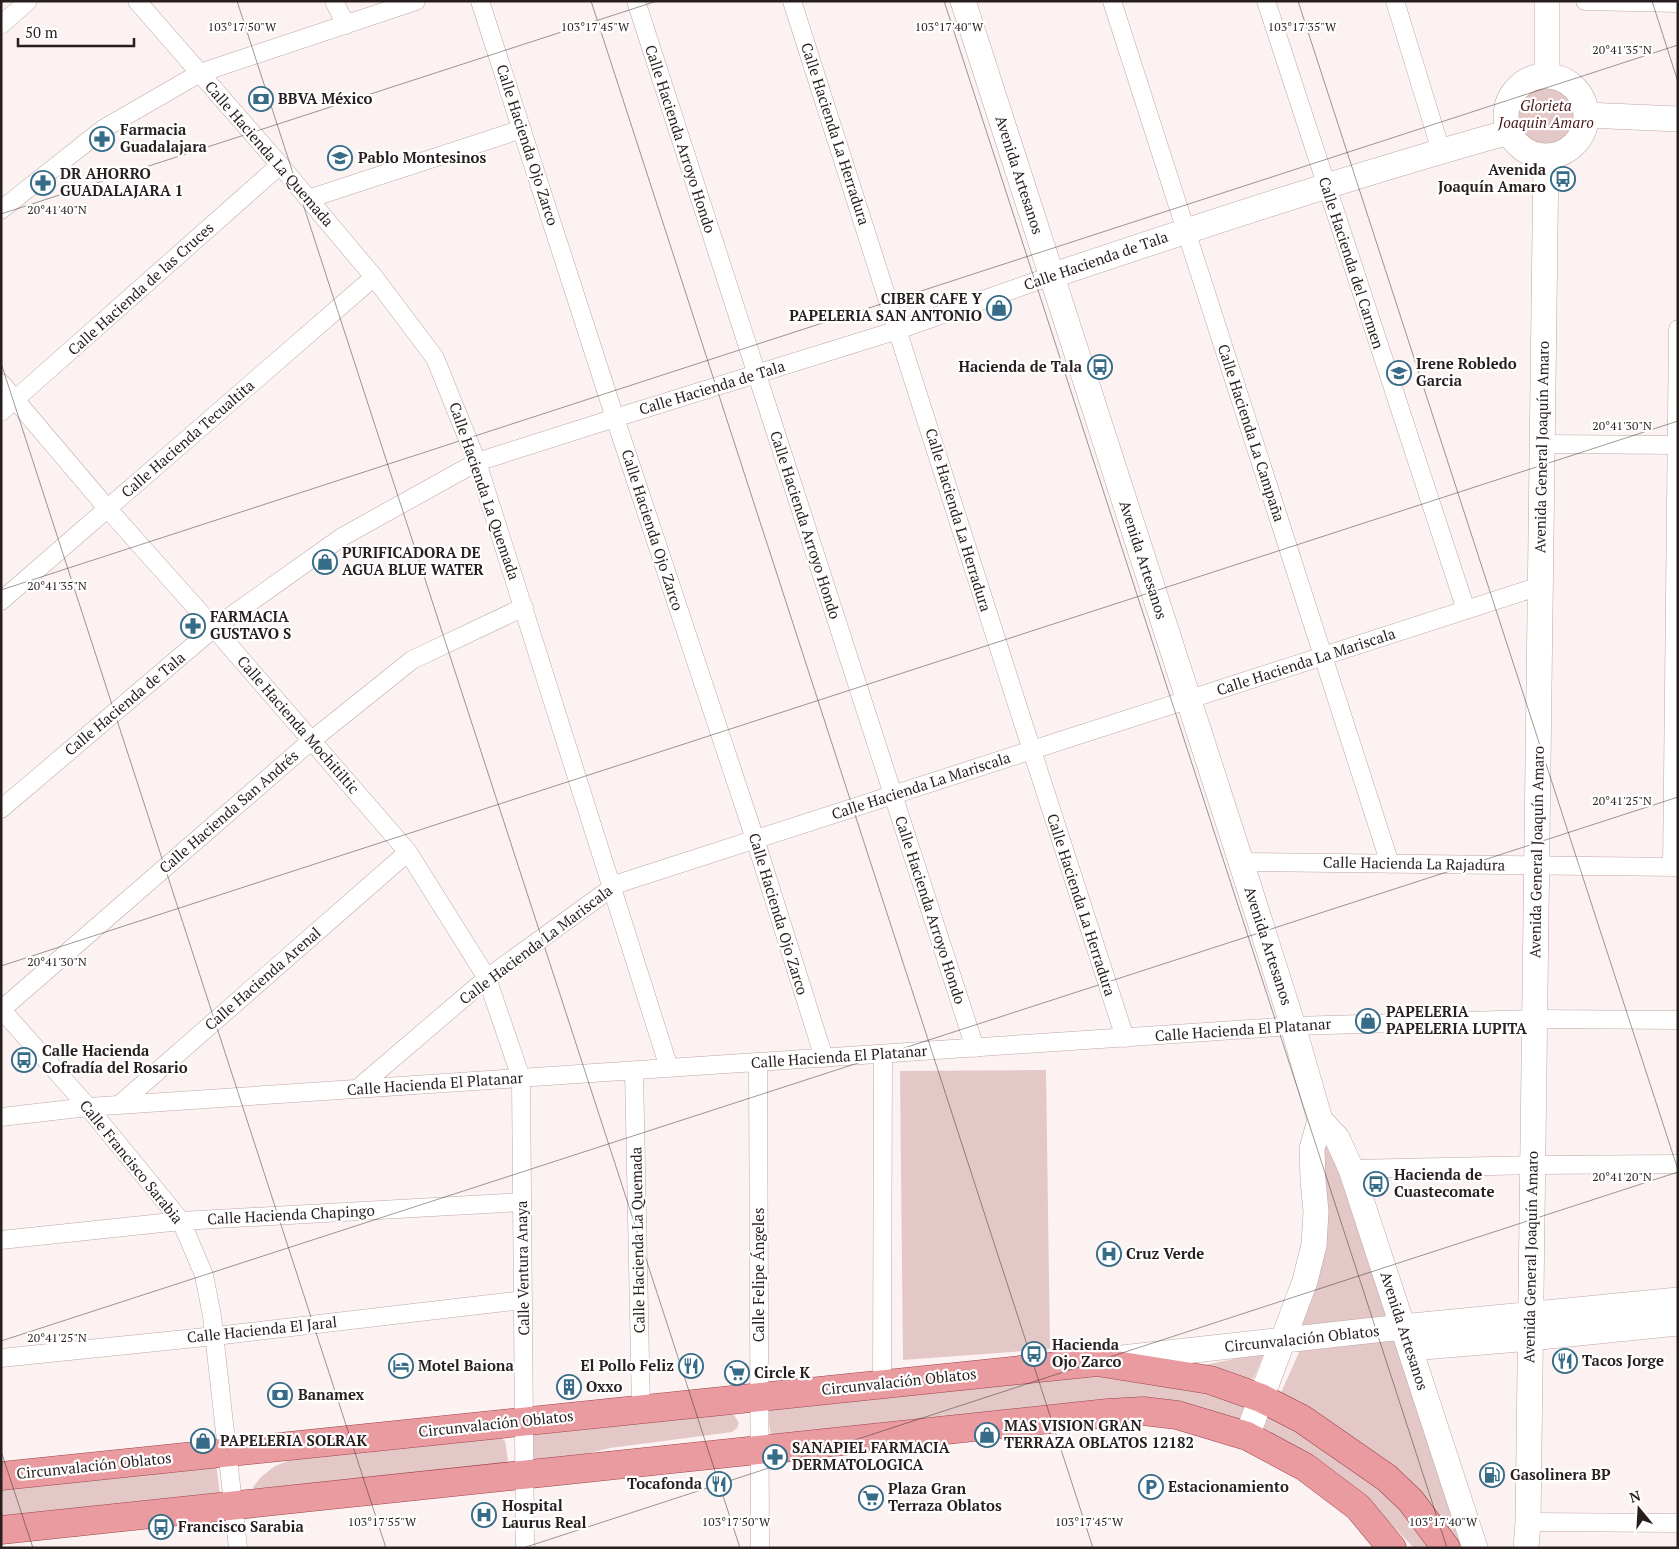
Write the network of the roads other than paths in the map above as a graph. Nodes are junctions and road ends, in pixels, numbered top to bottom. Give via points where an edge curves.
1 (28, 1) edge
2 (137, 1) edge
3 (334, 1) edge
4 (416, 1) edge
5 (480, 1) edge
6 (636, 1) edge
7 (792, 1) edge
8 (963, 1) edge
9 (1112, 1) edge
10 (1266, 1) edge
11 (1395, 1) edge
12 (1547, 1) edge
13 (1586, 1) edge
14 (1678, 3) edge
15 (1, 24) edge
16 (346, 25) junction
17 (200, 73) junction
18 (1547, 76) junction
19 (1586, 115) junction
20 (1678, 119) edge
21 (522, 129) junction
22 (1509, 132) junction
23 (1441, 151) junction
24 (1546, 156) junction
25 (280, 166) junction
26 (1326, 186) junction
27 (308, 198) junction
28 (1, 210) edge
29 (1185, 231) junction
30 (1051, 276) junction
31 (374, 277) junction
32 (1678, 329) edge
33 (898, 330) junction
34 (756, 375) junction
35 (1, 383) edge
36 (16, 400) junction
37 (1, 412) edge
38 (614, 418) junction
39 (1542, 444) junction
40 (1677, 445) edge
41 (477, 462) junction
42 (107, 508) junction
43 (1540, 586) junction
44 (1, 601) edge
45 (524, 607) junction
46 (1466, 610) junction
47 (214, 628) junction
48 (1323, 656) junction
49 (1189, 700) junction
50 (312, 740) junction
51 (1031, 751) junction
52 (894, 795) junction
53 (1, 809) edge
54 (755, 840) junction
55 (408, 852) junction
56 (1241, 862) junction
57 (1390, 864) junction
58 (1536, 866) junction
59 (1675, 867) edge
60 (612, 888) junction
61 (487, 978) junction
62 (1, 1009) edge
63 (1536, 1019) junction
64 (1678, 1020) edge
65 (1293, 1026) junction
66 (1125, 1038) junction
67 (975, 1048) junction
68 (883, 1054) junction
69 (824, 1058) junction
70 (758, 1062) junction
71 (669, 1068) junction
72 (634, 1071) junction
73 (521, 1078) junction
74 (356, 1089) junction
75 (119, 1105) junction
76 (88, 1107) junction
77 (1, 1117) edge
78 (1320, 1120) junction
79 (1678, 1164) edge
80 (1532, 1165) junction
81 (1351, 1169) junction
82 (522, 1202) junction
83 (181, 1221) junction
84 (1, 1240) edge
85 (523, 1300) junction
86 (1678, 1300) edge
87 (1678, 1323) edge
88 (1530, 1327) junction
89 (215, 1336) junction
90 (1406, 1338) junction
91 (1282, 1342) junction
92 (1, 1358) edge
93 (1097, 1362) junction
94 (882, 1384) junction
95 (759, 1397) junction
96 (1260, 1398) junction
97 (641, 1409) junction
98 (525, 1421) junction
99 (1247, 1436) junction
100 (759, 1450) junction
101 (228, 1452) junction
102 (525, 1475) junction
103 (1, 1476) edge
104 (234, 1506) junction
105 (1528, 1522) junction
106 (1678, 1524) edge
107 (1, 1530) edge
108 (238, 1548) edge
109 (525, 1548) edge
110 (760, 1548) edge
111 (1392, 1548) edge
112 (1446, 1548) edge
113 (1475, 1548) edge
114 (1526, 1548) edge

1 - 15 street
2 - 17 street, Calle Hacienda La Quemada
3 - 16 street
4 - 16 street
5 - 21 street, Calle Hacienda Ojo Zarco
6 - 34 street, Calle Hacienda Arroyo Hondo
7 - 33 street, Calle Hacienda La Herradura
8 - 30 street, Avenida Artesanos
9 - 29 street, Calle Hacienda La Campaña
10 - 26 street, Calle Hacienda del Carmen
11 - 23 street
12 - 18 street
13 - 14 street
16 - 17 street
17 - 25 street, Calle Hacienda La Quemada
17 - 28 street via 103,129
18 - 19 street via 1560,78 1579,92
18 - 22 street via 1534,77 1512,93 1506,106
19 - 20 street
19 - 24 street via 1584,128 1570,148
21 - 27 street
21 - 38 street, Calle Hacienda Ojo Zarco
22 - 23 street, Calle Hacienda de Tala
22 - 24 street via 1524,150
23 - 26 street, Calle Hacienda de Tala
24 - 39 street, Avenida General Joaquín Amaro
25 - 27 street, Calle Hacienda La Quemada
25 - 36 street, Calle Hacienda de las Cruces
26 - 29 street, Calle Hacienda de Tala
26 - 46 street, Calle Hacienda del Carmen
27 - 31 street, Calle Hacienda La Quemada
29 - 30 street, Calle Hacienda de Tala
29 - 48 street, Calle Hacienda La Campaña
30 - 33 street, Calle Hacienda de Tala
30 - 49 street, Avenida Artesanos
31 - 41 street, Calle Hacienda La Quemada via 435,358
31 - 42 street, Calle Hacienda Tecualtita
32 - 40 street
33 - 34 street, Calle Hacienda de Tala
33 - 51 street, Calle Hacienda La Herradura
34 - 38 street, Calle Hacienda de Tala
34 - 52 street, Calle Hacienda Arroyo Hondo
35 - 36 street, Calle Hacienda Mochitiltic
36 - 37 street, Calle Hacienda de las Cruces
36 - 42 street, Calle Hacienda Mochitiltic
38 - 41 street, Calle Hacienda de Tala
38 - 54 street, Calle Hacienda Ojo Zarco
39 - 40 street
39 - 43 street, Avenida General Joaquín Amaro
40 - 59 street
41 - 45 street, Calle Hacienda La Quemada
41 - 47 street, Calle Hacienda de Tala via 342,537
42 - 44 street, Calle Hacienda Tecualtita
42 - 47 street, Calle Hacienda Mochitiltic
43 - 46 street, Calle Hacienda La Mariscala
43 - 58 street, Avenida General Joaquín Amaro
45 - 50 street, Calle Hacienda San Andrés via 412,660
45 - 60 street, Calle Hacienda La Quemada
46 - 48 street, Calle Hacienda La Mariscala
47 - 50 street, Calle Hacienda Mochitiltic
47 - 53 street, Calle Hacienda de Tala
48 - 49 street, Calle Hacienda La Mariscala
48 - 57 street, Calle Hacienda La Campaña
49 - 51 street, Calle Hacienda La Mariscala
49 - 56 street, Avenida Artesanos
50 - 55 street, Calle Hacienda Mochitiltic
50 - 62 street, Calle Hacienda San Andrés
51 - 52 street, Calle Hacienda La Mariscala
51 - 66 street, Calle Hacienda La Herradura
52 - 54 street, Calle Hacienda La Mariscala
52 - 67 street, Calle Hacienda Arroyo Hondo
54 - 60 street, Calle Hacienda La Mariscala
54 - 69 street, Calle Hacienda Ojo Zarco
55 - 61 street, Calle Hacienda Mochitiltic
55 - 75 street, Calle Hacienda Arenal
56 - 57 street, Calle Hacienda La Rajadura
56 - 65 street, Avenida Artesanos
57 - 58 street, Calle Hacienda La Rajadura
58 - 59 street, Calle Hacienda La Rajadura
58 - 63 street, Avenida General Joaquín Amaro
60 - 61 street, Calle Hacienda La Mariscala
60 - 71 street, Calle Hacienda La Quemada
61 - 73 street, Calle Hacienda Mochitiltic
61 - 74 street, Calle Hacienda La Mariscala
62 - 76 street, Calle Francisco Sarabia
63 - 64 street, Calle Hacienda El Platanar
63 - 65 street, Calle Hacienda El Platanar
63 - 80 street, Avenida General Joaquín Amaro
65 - 66 street, Calle Hacienda El Platanar
65 - 78 street, Avenida Artesanos
66 - 67 street, Calle Hacienda El Platanar
67 - 68 street, Calle Hacienda El Platanar
68 - 69 street, Calle Hacienda El Platanar
68 - 94 street
69 - 70 street, Calle Hacienda El Platanar
70 - 71 street, Calle Hacienda El Platanar
70 - 95 street, Calle Felipe Ángeles
71 - 72 street, Calle Hacienda El Platanar
72 - 73 street, Calle Hacienda El Platanar
72 - 97 street, Calle Hacienda La Quemada
73 - 74 street, Calle Hacienda El Platanar
73 - 82 street, Calle Ventura Anaya
74 - 75 street, Calle Hacienda El Platanar
75 - 76 street, Calle Hacienda El Platanar
76 - 77 street, Calle Hacienda El Platanar
76 - 83 street, Calle Francisco Sarabia
78 - 81 street, Avenida Artesanos via 1337,1138
78 - 91 street via 1312,1149 1316,1212 1314,1245 1305,1281
79 - 80 street
80 - 81 street
80 - 88 street, Avenida General Joaquín Amaro
81 - 90 street, Avenida Artesanos
82 - 83 street, Calle Hacienda Chapingo
82 - 85 street, Calle Ventura Anaya
83 - 84 street, Calle Hacienda Chapingo
83 - 89 street, Calle Francisco Sarabia via 204,1275
85 - 89 street, Calle Hacienda El Jaral
85 - 98 street, Calle Ventura Anaya
86 - 88 street, Circunvalación Oblatos
87 - 88 street, Circunvalación Oblatos
88 - 90 street, Circunvalación Oblatos
88 - 105 street, Avenida General Joaquín Amaro
89 - 92 street, Calle Hacienda El Jaral
89 - 101 street, Calle Francisco Sarabia
90 - 91 street, Circunvalación Oblatos
90 - 113 street, Avenida Artesanos
91 - 93 street, Circunvalación Oblatos
91 - 96 street
93 - 94 main road, Circunvalación Oblatos
93 - 96 main road via 1210,1380
94 - 95 main road, Circunvalación Oblatos
95 - 97 main road, Circunvalación Oblatos
95 - 100 street, Calle Felipe Ángeles
96 - 99 street
96 - 112 main road via 1302,1419 1386,1478 1411,1501
97 - 98 main road, Circunvalación Oblatos
98 - 101 main road, Circunvalación Oblatos
98 - 102 street, Calle Ventura Anaya
99 - 100 main road via 1177,1415 1143,1411
99 - 111 main road via 1305,1467 1358,1507
100 - 102 main road
100 - 110 street, Calle Felipe Ángeles
101 - 103 main road, Circunvalación Oblatos
101 - 104 street, Calle Francisco Sarabia
102 - 104 main road
102 - 109 street, Calle Ventura Anaya
104 - 107 main road
104 - 108 street, Calle Francisco Sarabia
105 - 106 street
105 - 114 street, Avenida General Joaquín Amaro

